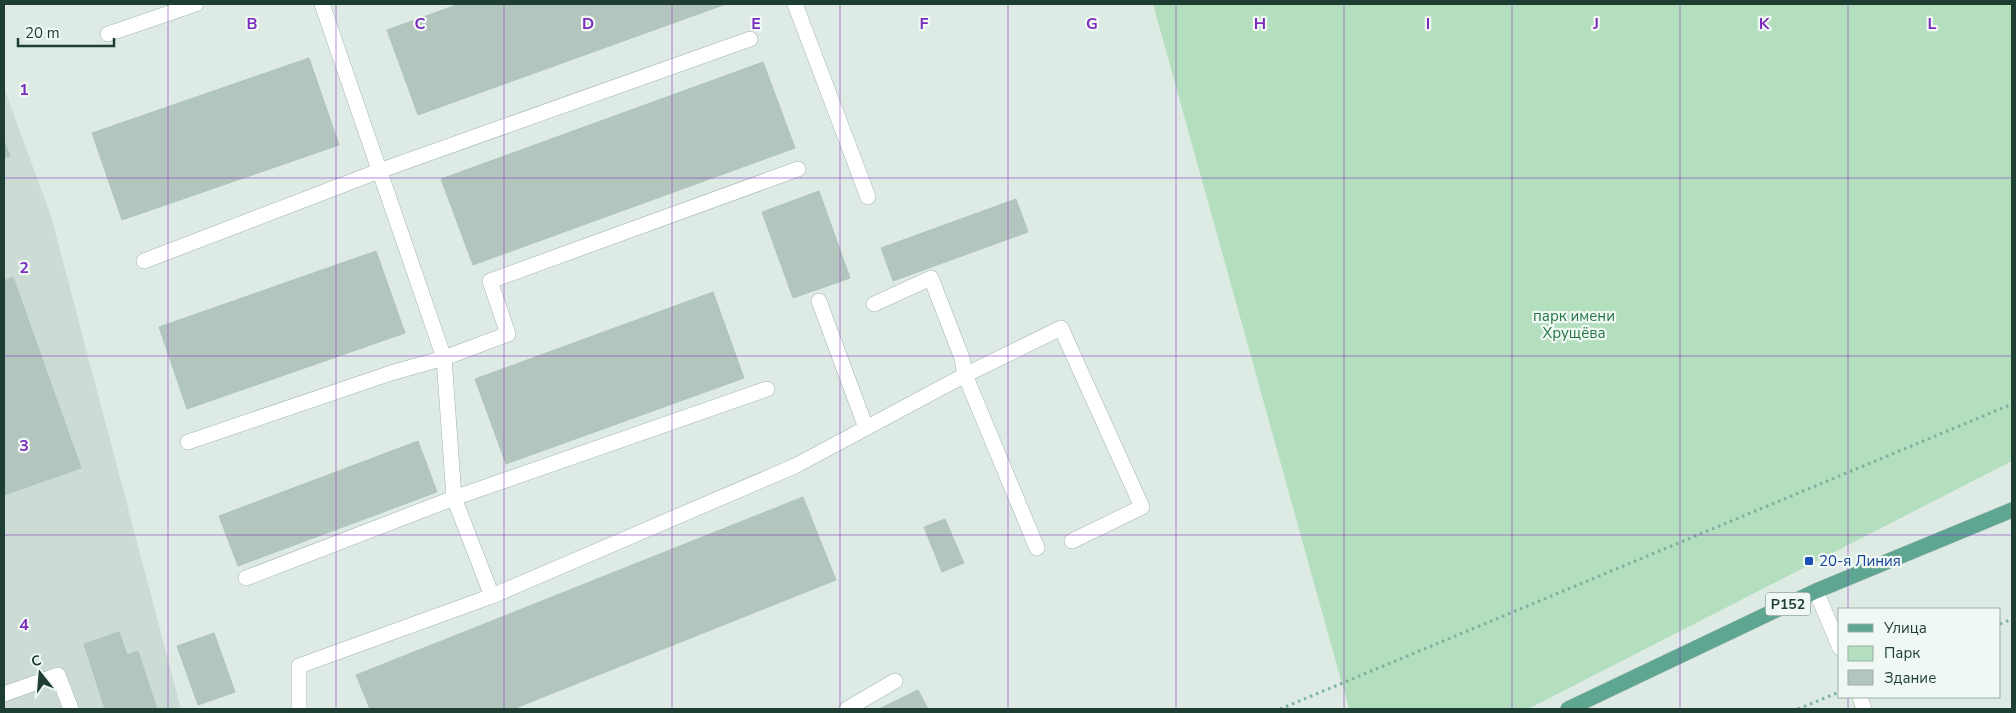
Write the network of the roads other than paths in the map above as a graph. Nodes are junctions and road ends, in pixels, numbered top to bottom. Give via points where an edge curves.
1 (196, 4) edge
2 (322, 4) edge
3 (795, 4) edge
4 (108, 34) dead end
5 (750, 38) dead end
6 (798, 169) dead end
7 (380, 171) junction
8 (868, 197) dead end
9 (144, 261) dead end
10 (819, 301) dead end
11 (874, 304) dead end
12 (444, 358) junction
13 (965, 375) junction
14 (766, 389) dead end
15 (866, 428) junction
16 (188, 442) dead end
17 (454, 498) junction
18 (2012, 510) edge
19 (1072, 541) dead end
20 (1036, 548) dead end
21 (246, 578) dead end
22 (1816, 591) junction
23 (492, 596) junction
24 (1838, 643) edge
25 (895, 680) dead end
26 (4, 694) edge
27 (71, 709) edge
28 (299, 709) edge
29 (847, 709) edge
30 (1568, 709) edge

1 - 4 street
2 - 7 street
3 - 8 street
5 - 7 street
6 - 12 street via 490,282 508,334
7 - 9 street
7 - 12 street
10 - 15 street
11 - 13 street via 930,278 962,358
12 - 16 street
12 - 17 street
13 - 15 street
13 - 19 street via 1061,328 1142,507
13 - 20 street
14 - 17 street
15 - 23 street via 795,466
17 - 21 street
17 - 23 street
18 - 22 main road, Р152
22 - 24 street
22 - 30 main road, Р152
23 - 28 street via 299,666
25 - 29 street
26 - 27 street via 58,675

